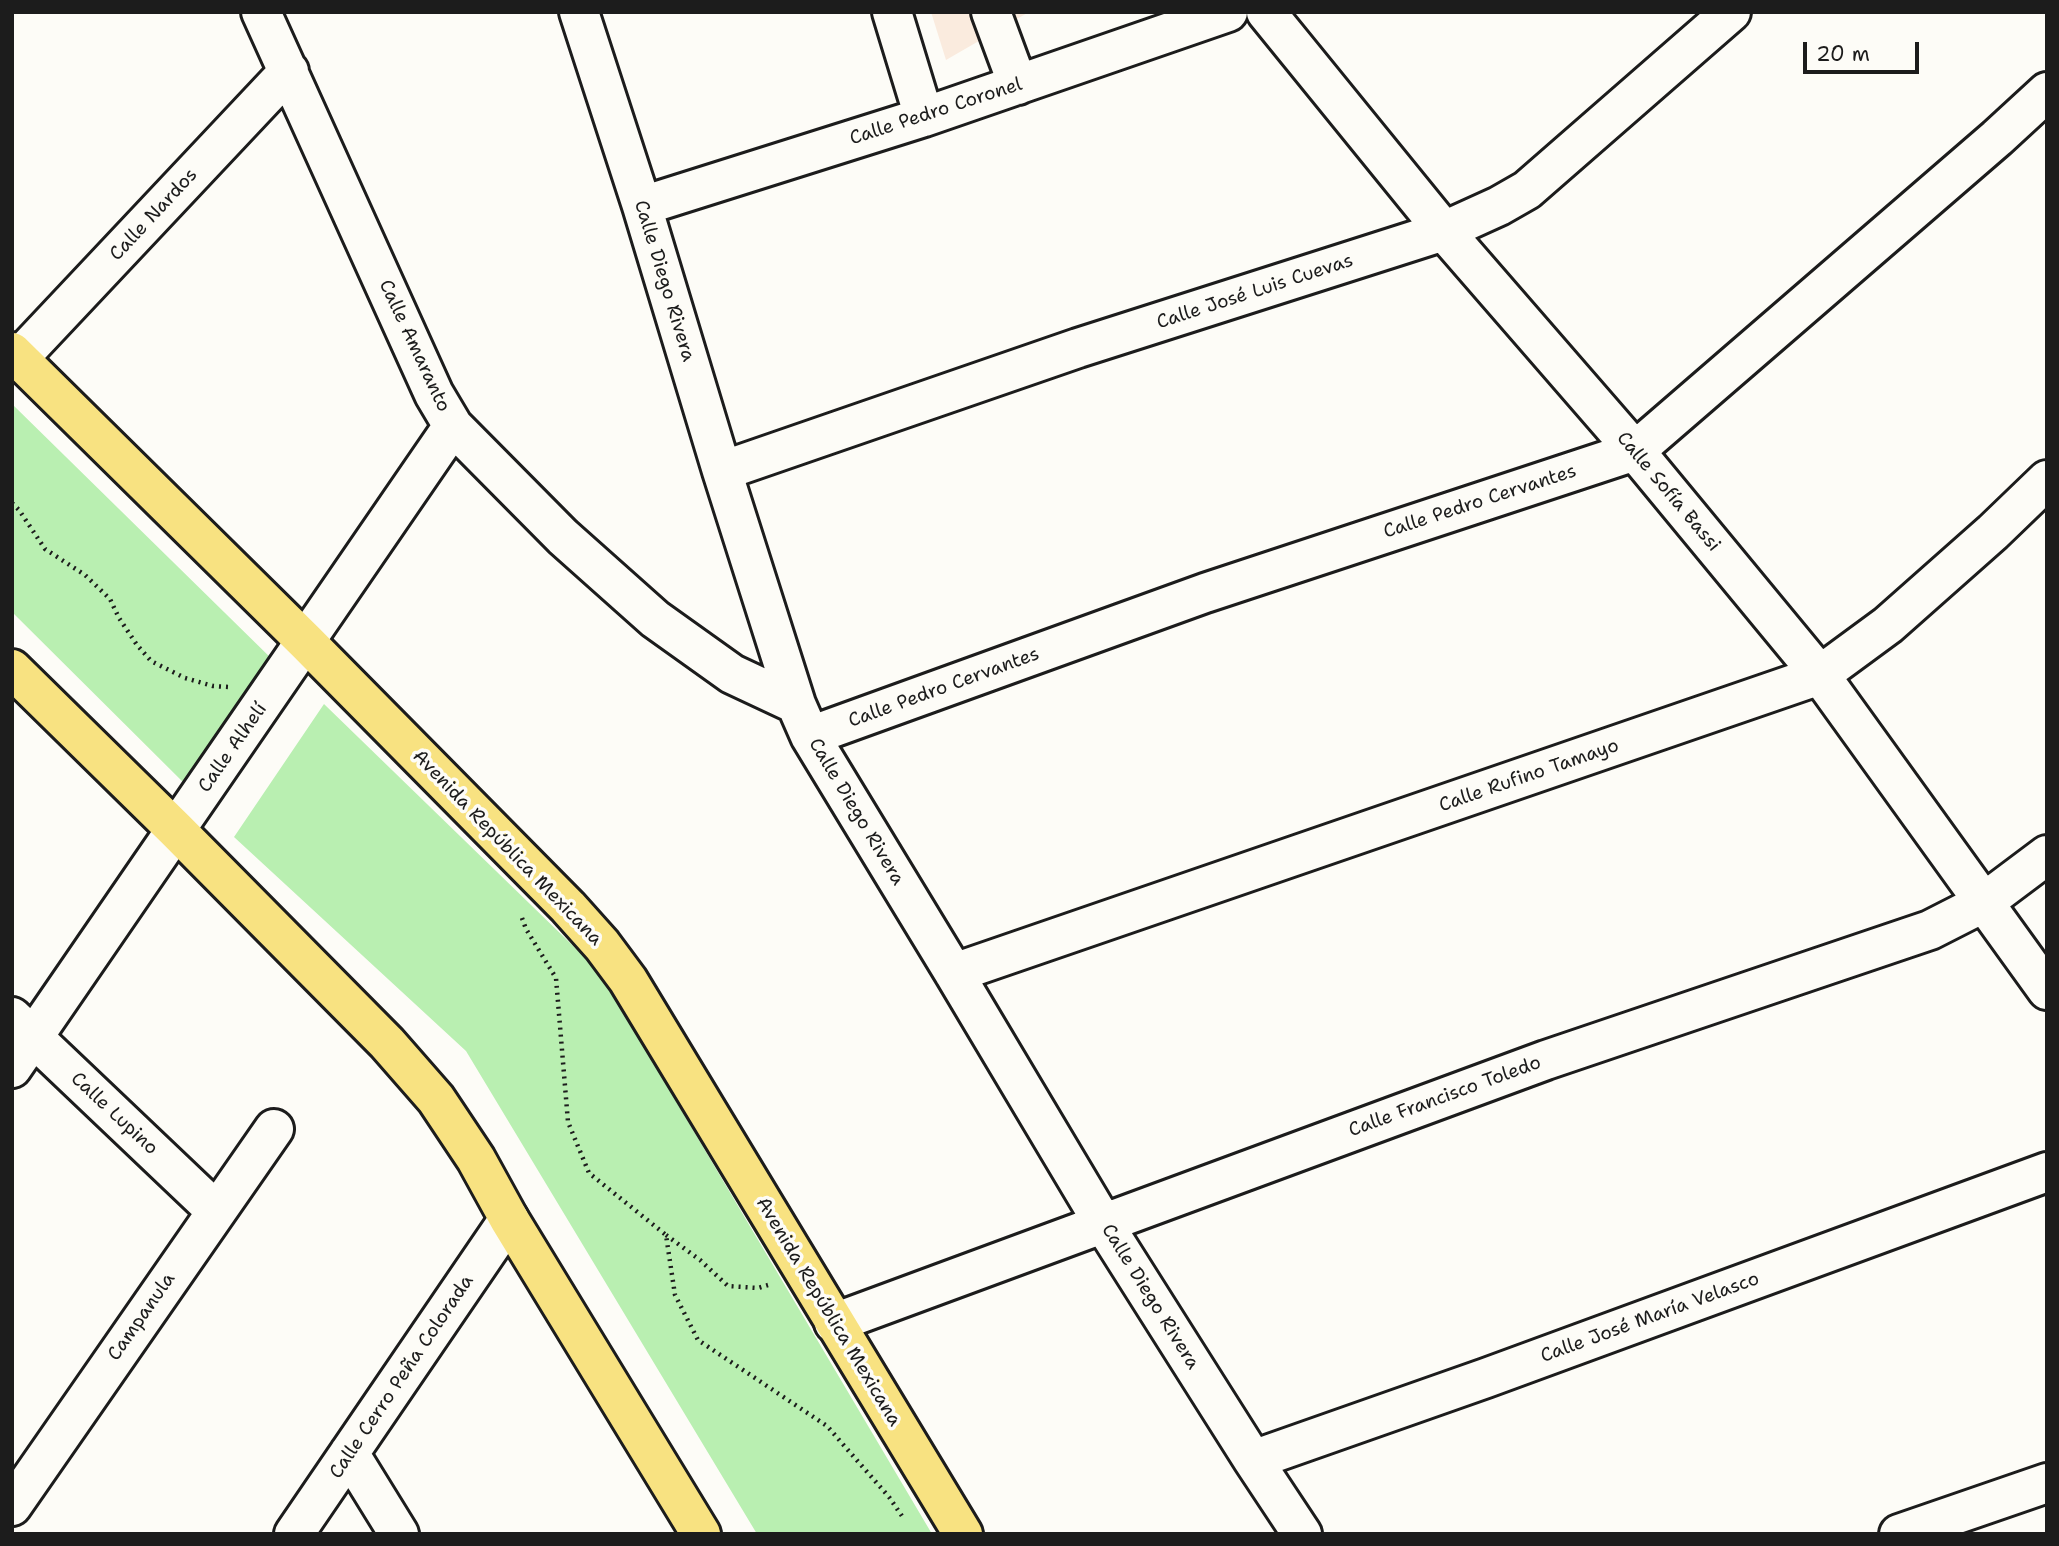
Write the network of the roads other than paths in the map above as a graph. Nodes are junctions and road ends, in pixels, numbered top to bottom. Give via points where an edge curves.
1 (261, 12) edge
2 (579, 12) edge
3 (892, 12) edge
4 (992, 12) edge
5 (1228, 12) edge
6 (1266, 12) edge
7 (1731, 12) edge
8 (289, 71) junction
9 (1018, 85) junction
10 (2047, 92) edge
11 (924, 117) junction
12 (642, 206) junction
13 (1444, 231) junction
14 (15, 355) edge
15 (453, 426) junction
16 (1635, 451) junction
17 (722, 471) junction
18 (2047, 480) edge
19 (306, 642) junction
20 (12, 669) edge
21 (1820, 675) junction
22 (803, 720) junction
23 (176, 830) junction
24 (2047, 855) edge
25 (1983, 902) junction
26 (954, 973) junction
27 (2047, 990) edge
28 (19, 1041) edge
29 (274, 1129) dead end
30 (2047, 1172) edge
31 (216, 1211) junction
32 (509, 1219) junction
33 (1103, 1223) junction
34 (834, 1323) junction
35 (349, 1453) junction
36 (1253, 1460) junction
37 (2047, 1483) edge
38 (12, 1506) edge
39 (294, 1534) edge
40 (399, 1534) edge
41 (701, 1534) edge
42 (963, 1534) edge
43 (1302, 1534) edge
44 (1899, 1534) edge

1 - 8 street, Calle Amaranto
2 - 12 street, Calle Diego Rivera
3 - 11 street
4 - 9 street
5 - 9 street, Calle Pedro Coronel
6 - 13 street, Calle Sofía Bassi
7 - 13 street, Calle José Luis Cuevas via 1527,190
8 - 14 street, Calle Nardos
8 - 15 street, Calle Amaranto via 433,394
9 - 11 street, Calle Pedro Coronel
10 - 16 street, Calle Pedro Cervantes
11 - 12 street, Calle Pedro Coronel
12 - 17 street, Calle Diego Rivera
13 - 16 street, Calle Sofía Bassi
13 - 17 street, Calle José Luis Cuevas via 1078,348
14 - 19 main road, Avenida República Mexicana
15 - 19 street, Calle Alhelí
15 - 22 street, Calle Amaranto via 563,537 655,619
16 - 21 street, Calle Sofía Bassi
16 - 22 street, Calle Pedro Cervantes
17 - 22 street, Calle Diego Rivera
18 - 21 street, Calle Rufino Tamayo via 1888,625
19 - 23 street, Calle Alhelí
19 - 34 main road, Avenida República Mexicana via 602,945 628,980
20 - 23 main road
21 - 25 street, Calle Sofía Bassi
21 - 26 street, Calle Rufino Tamayo
22 - 26 street, Calle Diego Rivera
23 - 28 street, Calle Alhelí
23 - 32 main road via 387,1043 436,1099
24 - 25 street, Calle Francisco Toledo
25 - 27 street, Calle Sofía Bassi
25 - 33 street, Calle Francisco Toledo via 1930,930 1546,1060
26 - 33 street, Calle Diego Rivera
28 - 31 street, Calle Lupino
29 - 31 street, Campanula
30 - 36 street, Calle José María Velasco
31 - 38 street, Campanula
32 - 35 street, Calle Cerro Peña Colorada
32 - 41 main road
33 - 34 street, Calle Francisco Toledo
33 - 36 street, Calle Diego Rivera
34 - 42 main road, Avenida República Mexicana
35 - 39 street, Calle Cerro Peña Colorada
35 - 40 street
36 - 43 street, Calle Diego Rivera
37 - 44 street

